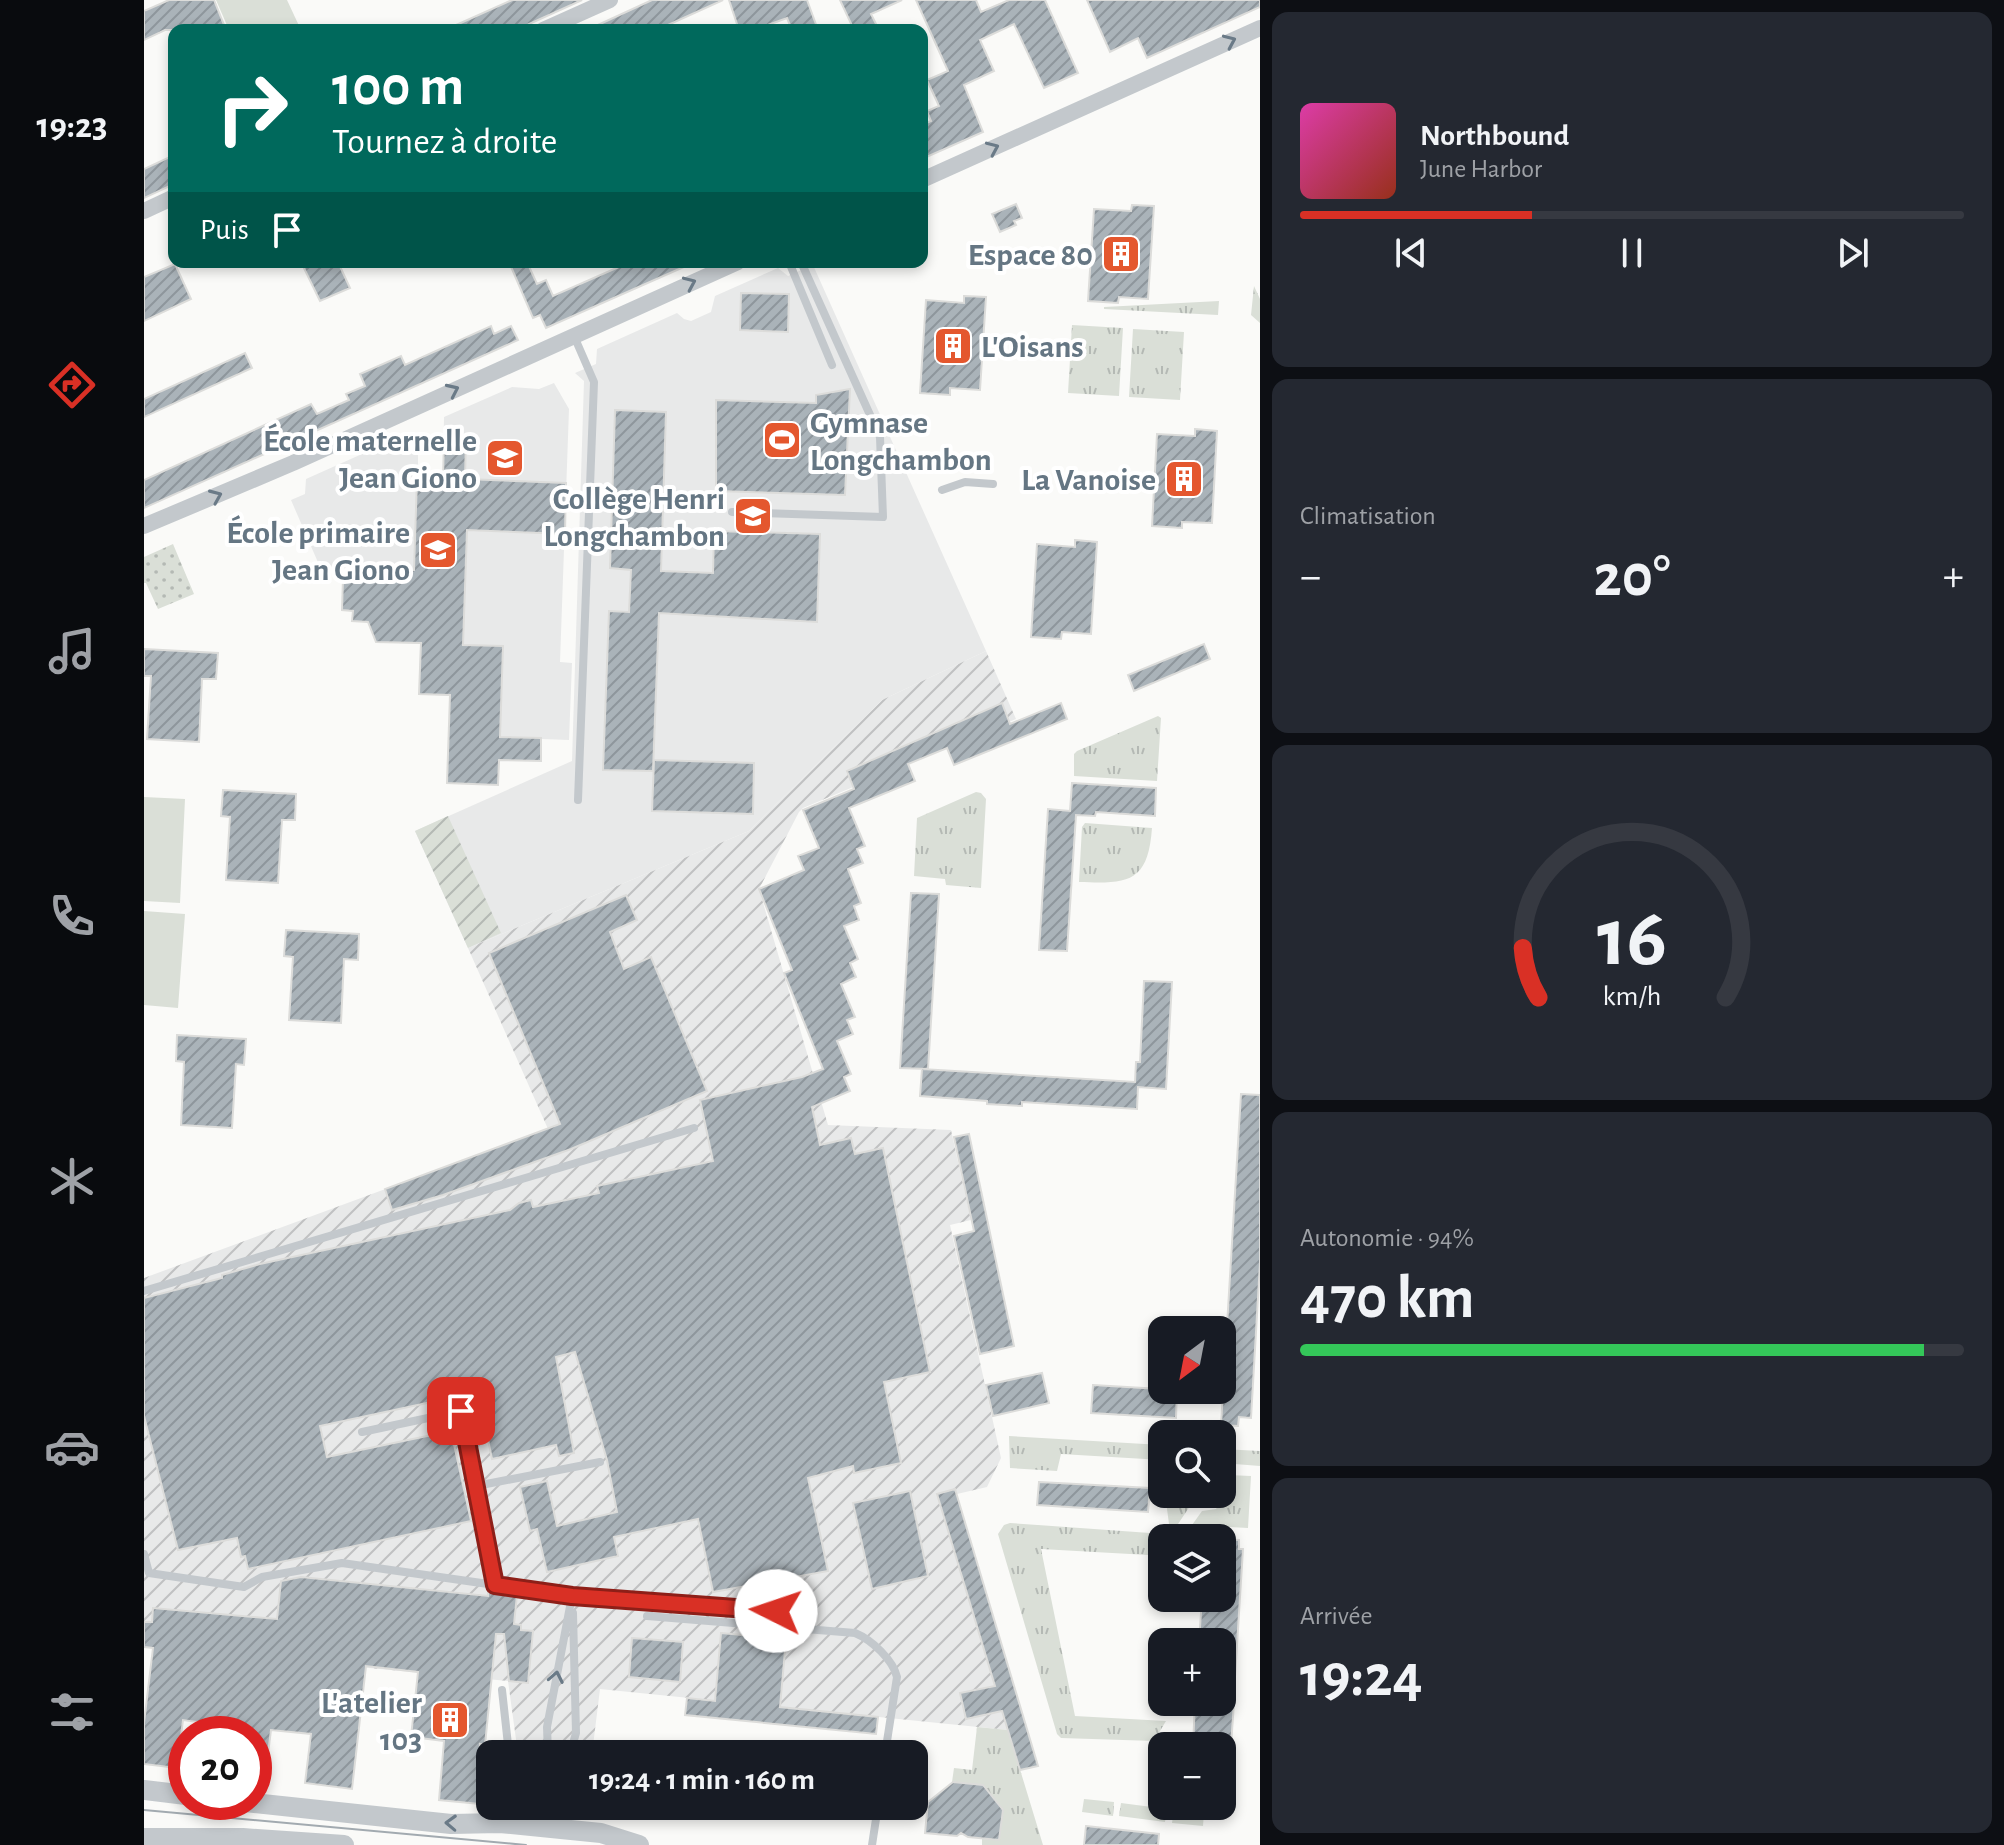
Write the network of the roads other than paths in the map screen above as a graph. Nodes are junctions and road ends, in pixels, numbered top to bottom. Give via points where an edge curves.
1 (610, 0) edge
2 (556, 24) edge
3 (1259, 30) edge
4 (928, 177) edge
5 (168, 200) edge
6 (144, 211) edge
7 (725, 268) edge
8 (792, 268) edge
9 (804, 268) edge
10 (574, 335) junction
11 (832, 365) dead end
12 (993, 484) dead end
13 (942, 490) dead end
14 (732, 512) dead end
15 (144, 526) edge
16 (578, 800) dead end
17 (694, 1128) dead end
18 (144, 1291) edge
19 (362, 1432) dead end
20 (600, 1462) dead end
21 (476, 1486) junction
22 (144, 1554) edge
23 (495, 1585) junction
24 (572, 1596) junction
25 (805, 1613) dead end
26 (647, 1616) dead end
27 (502, 1690) dead end
28 (507, 1740) edge
29 (547, 1740) edge
30 (574, 1740) edge
31 (887, 1740) edge
32 (144, 1790) edge
33 (168, 1793) edge
34 (272, 1805) edge
35 (476, 1819) edge
36 (555, 1820) edge
37 (876, 1820) edge
38 (144, 1838) edge
39 (344, 1845) edge
40 (639, 1845) edge
41 (872, 1845) edge

1 - 2 street
4 -> 3 street
5 - 6 street
10 -> 7 street
8 - 11 lane
9 - 14 lane via 880,437 883,517
15 -> 10 street
10 - 16 lane via 594,382
12 - 13 lane via 965,482
17 - 18 lane
19 - 21 lane via 461,1411
20 - 21 lane
21 - 23 lane
22 - 23 lane via 149,1573 244,1587 262,1577 342,1563
23 - 24 lane
24 - 25 lane
29 -> 24 lane
24 - 30 lane
26 - 31 lane via 865,1637 897,1677
27 - 28 lane
32 - 33 street
35 -> 34 street via 435,1823
36 - 40 street
37 - 41 lane
38 - 39 street

